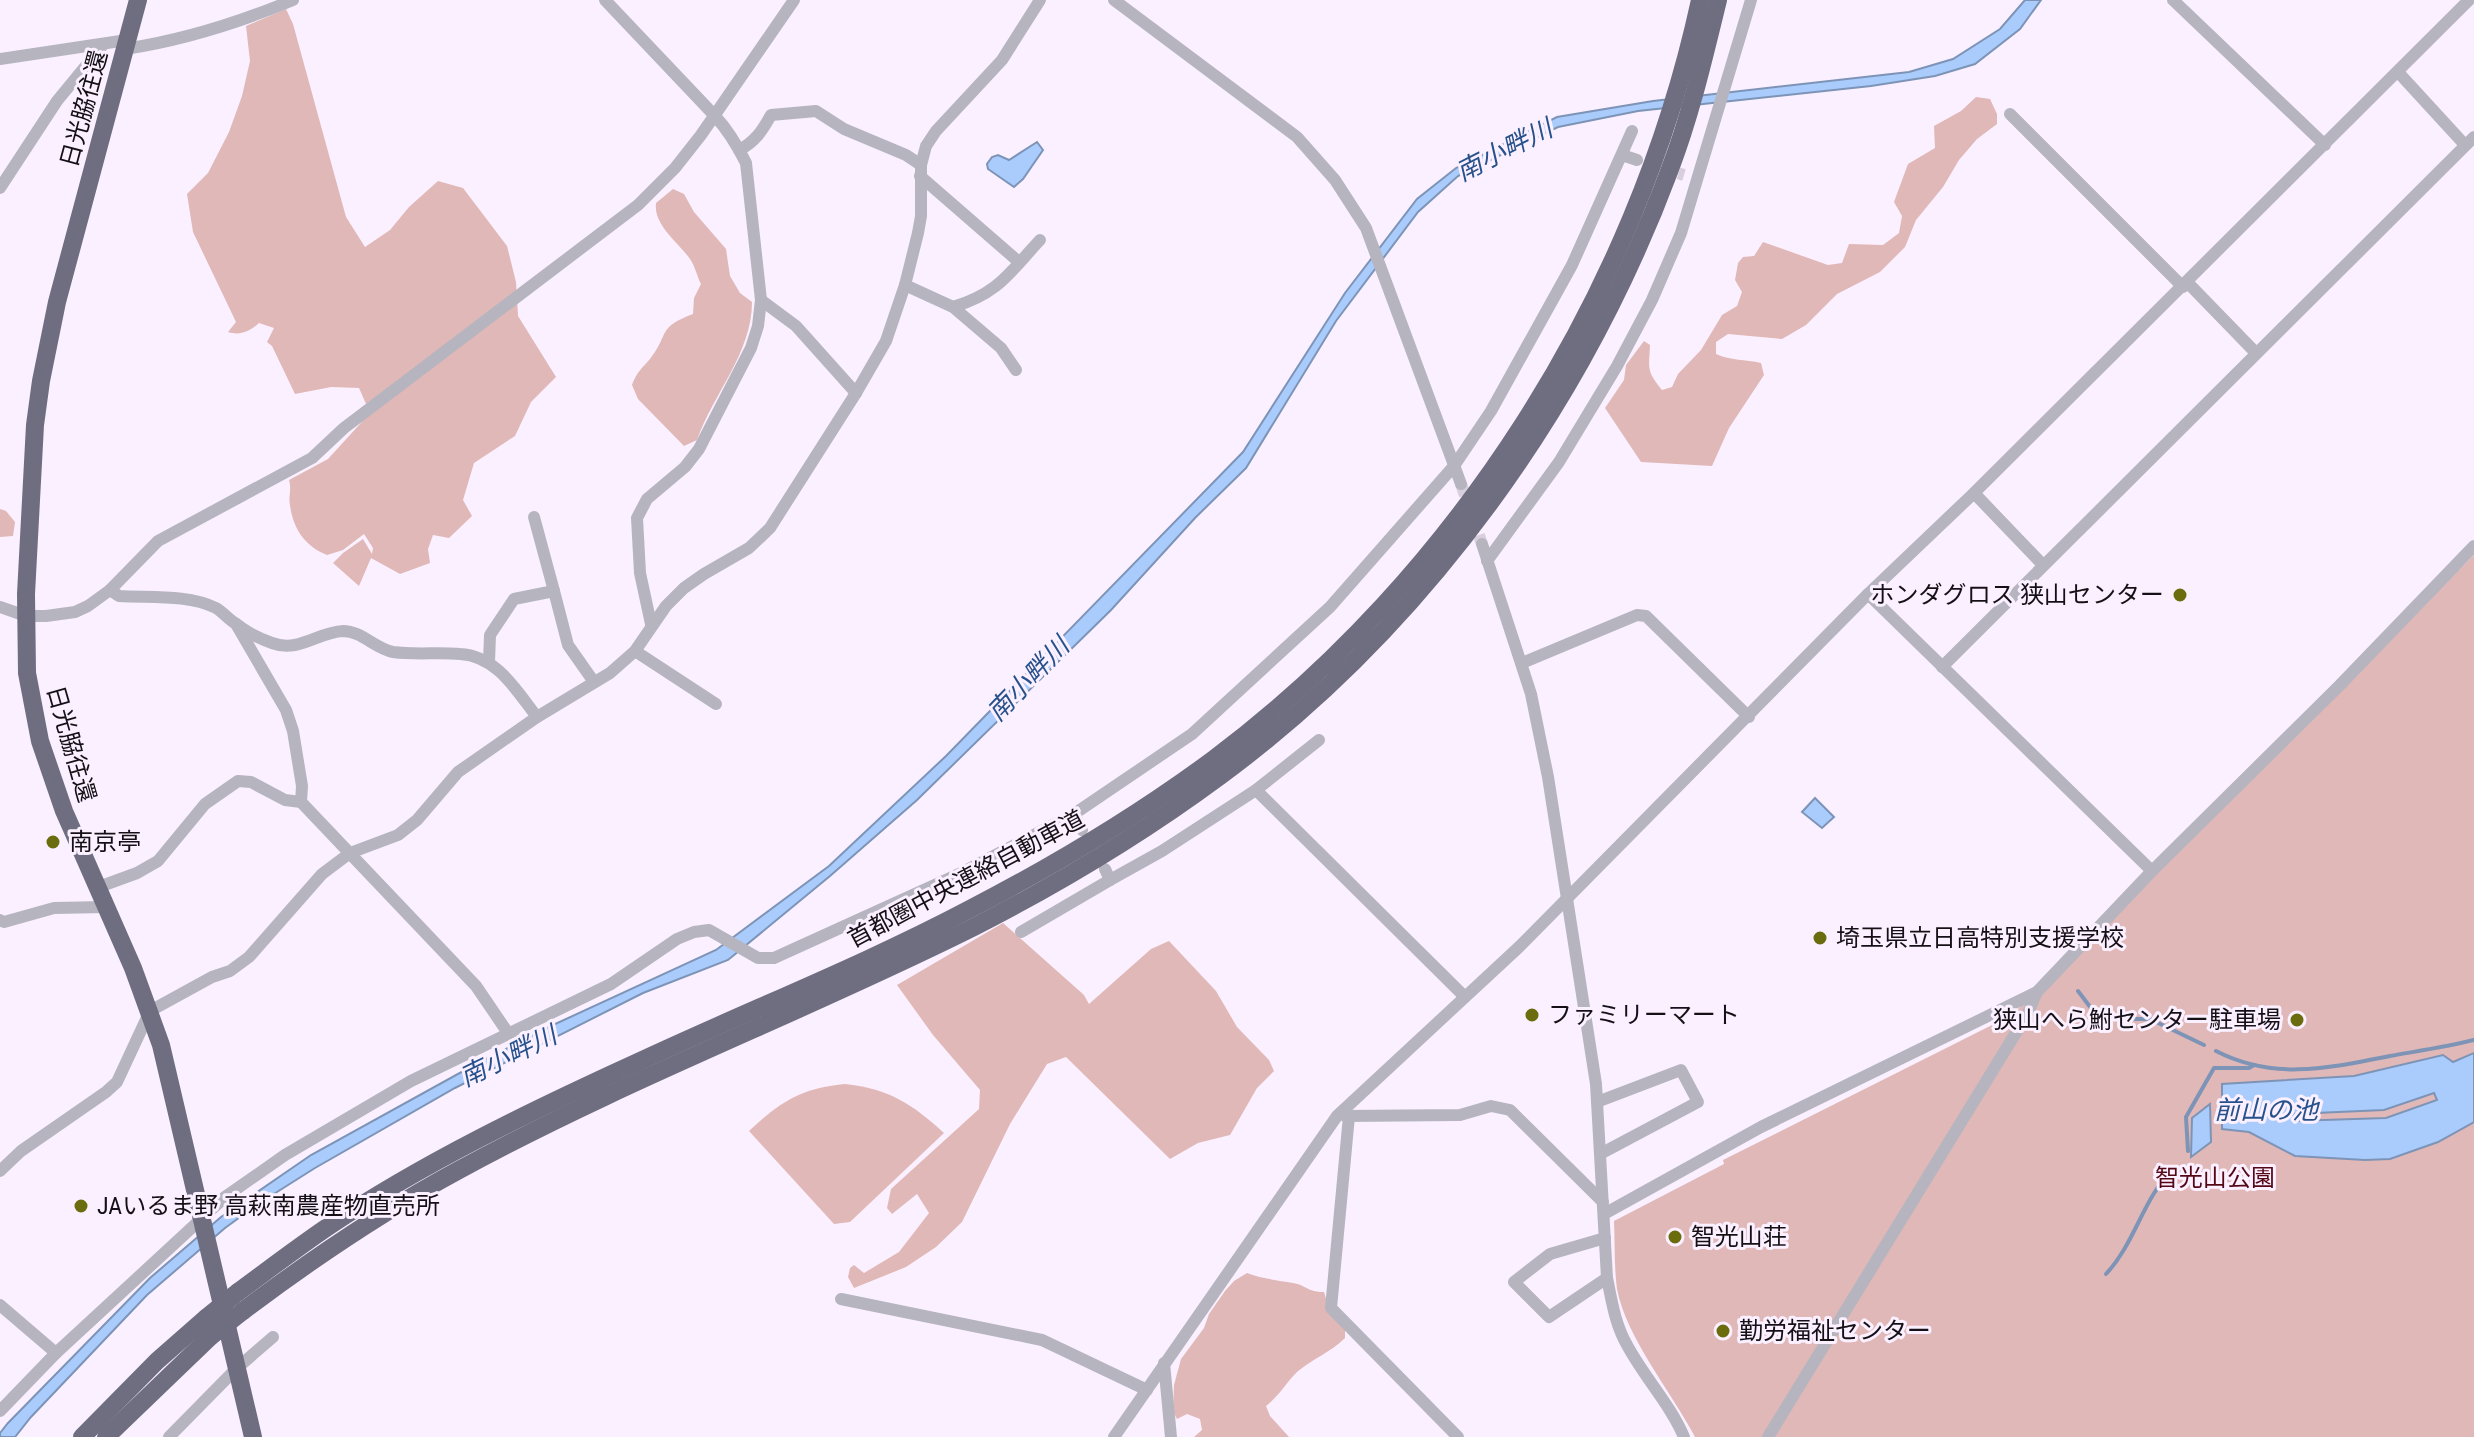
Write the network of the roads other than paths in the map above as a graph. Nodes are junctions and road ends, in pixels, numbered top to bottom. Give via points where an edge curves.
1 (138, 0) edge
2 (293, 0) edge
3 (605, 0) edge
4 (794, 0) edge
5 (1040, 0) edge
6 (1114, 0) edge
7 (1700, 0) edge
8 (1718, 0) edge
9 (1751, 0) edge
10 (2173, 0) edge
11 (2469, 0) edge
12 (103, 45) junction
13 (126, 45) junction
14 (0, 59) edge
15 (2398, 72) junction
16 (1690, 80) junction
17 (2010, 114) dead end
18 (715, 116) junction
19 (1679, 116) junction
20 (1632, 131) dead end
21 (2470, 141) edge
22 (2325, 145) junction
23 (739, 150) junction
24 (1622, 155) junction
25 (1637, 160) tunnel mouth
26 (920, 170) junction
27 (1684, 175) tunnel mouth
28 (1698, 179) junction
29 (0, 188) edge
30 (1040, 240) dead end
31 (1019, 262) junction
32 (905, 285) junction
33 (2185, 285) junction
34 (761, 300) junction
35 (953, 307) junction
36 (2256, 353) junction
37 (1016, 370) dead end
38 (856, 393) junction
39 (1454, 466) junction
40 (1461, 484) tunnel mouth
41 (1974, 493) junction
42 (534, 517) dead end
43 (1482, 544) tunnel mouth
44 (2474, 546) edge
45 (1487, 561) junction
46 (2043, 565) junction
47 (110, 590) junction
48 (554, 591) junction
49 (1868, 594) junction
50 (0, 607) edge
51 (26, 616) junction
52 (236, 624) junction
53 (651, 624) junction
54 (635, 651) junction
55 (489, 662) junction
56 (1522, 663) junction
57 (1942, 667) junction
58 (594, 682) junction
59 (716, 704) dead end
60 (537, 717) junction
61 (1749, 717) junction
62 (1319, 740) dead end
63 (1256, 790) junction
64 (301, 802) junction
65 (1074, 814) junction
66 (1082, 830) dead end
67 (350, 853) junction
68 (2152, 871) junction
69 (96, 888) junction
70 (1567, 898) junction
71 (105, 907) junction
72 (0, 920) edge
73 (1021, 932) dead end
74 (2037, 992) junction
75 (1465, 997) junction
76 (150, 1011) junction
77 (508, 1033) junction
78 (1597, 1102) junction
79 (1343, 1116) junction
80 (1602, 1153) junction
81 (0, 1171) edge
82 (1604, 1208) junction
83 (204, 1220) junction
84 (1605, 1238) junction
85 (1607, 1278) junction
86 (841, 1299) dead end
87 (0, 1305) edge
88 (273, 1337) dead end
89 (56, 1353) junction
90 (1164, 1363) junction
91 (236, 1369) junction
92 (1147, 1390) junction
93 (0, 1411) edge
94 (82, 1437) edge
95 (106, 1437) edge
96 (169, 1437) edge
97 (253, 1437) edge
98 (1114, 1437) edge
99 (1171, 1437) edge
100 (1458, 1437) edge
101 (1684, 1437) edge
102 (1768, 1437) edge

1 - 13 highway, 日光脇往還
2 - 13 street via 173,42
3 - 18 street
4 - 18 street
5 - 26 street via 1002,60 936,131
6 - 39 street via 1297,137 1335,180 1366,229
7 - 16 highway, 首都圏中央連絡自動車道
8 - 16 highway, 首都圏中央連絡自動車道
9 - 28 street
10 - 22 street
11 - 15 street
12 - 13 street
12 - 14 street
12 - 29 street via 57,101
13 - 51 highway, 日光脇往還 via 41,381
15 - 21 street
15 - 22 street
16 - 19 highway, 首都圏中央連絡自動車道
17 - 33 street
18 - 23 street
18 - 47 street via 638,205 344,428 312,458 158,541
19 - 94 highway, 首都圏中央連絡自動車道, bridge via 1588,311 1495,466 1406,579 1274,710 1154,801 966,912 498,1130 331,1224 206,1318
19 - 95 highway, 首都圏中央連絡自動車道, bridge via 1651,219 1607,312 1509,476 1407,603 1286,723 1163,817 1051,885 886,969 469,1164 341,1239 210,1337
20 - 24 street
21 - 36 street
22 - 33 street
23 - 26 street via 751,144 771,115 816,111 906,155
23 - 34 street via 746,163
24 - 25 street
24 - 39 street via 1572,265 1491,411
26 - 31 street
26 - 32 street via 921,216
27 - 28 street
28 - 45 street via 1652,300 1617,366 1559,462
30 - 31 street
31 - 35 street via 987,295
32 - 35 street
32 - 38 street via 886,341
33 - 36 street
33 - 41 street
34 - 38 street via 796,326
34 - 53 street via 751,348 699,449 647,499 637,518 640,573
35 - 37 street via 1001,348
36 - 46 street
38 - 53 street via 770,528 749,548 684,588
39 - 40 street
39 - 65 street via 1330,607 1215,713
41 - 46 street
41 - 49 street
42 - 48 street
43 - 45 street
44 - 68 street
45 - 56 street
46 - 57 street
47 - 51 street via 75,612
47 - 52 street via 119,596 200,602
48 - 55 street via 514,599 490,635
48 - 58 street via 568,645
49 - 57 street
49 - 61 street
50 - 51 street
51 - 69 highway, 日光脇往還 via 27,673 40,741
52 - 55 street via 273,644 309,643 346,631 389,652 464,654
52 - 64 street via 286,710
53 - 54 street
54 - 58 street
54 - 59 street
55 - 60 street
56 - 61 street via 1637,615 1646,616
56 - 70 street via 1538,725
57 - 68 street
58 - 60 street
60 - 67 street via 458,772 398,835
61 - 70 street
62 - 63 street
63 - 73 street
63 - 75 street
64 - 67 street
64 - 69 street via 238,781 205,804 158,861
65 - 66 street
65 - 77 street via 959,874 774,958 763,960 716,932 687,934 611,984
67 - 76 street via 322,874 249,957
67 - 77 street via 476,986
68 - 74 street
69 - 71 highway, 日光脇往還
70 - 75 street
70 - 78 street
71 - 72 street via 54,908
71 - 76 highway, 日光脇往還
74 - 82 street
74 - 102 street
75 - 79 street
76 - 81 street via 117,1082
76 - 83 highway, 日光脇往還
77 - 83 street via 411,1081 285,1155
78 - 80 street
78 - 80 street via 1681,1070 1698,1102
79 - 82 street via 1460,1115 1491,1106 1510,1110
79 - 90 street
79 - 100 street via 1331,1308
80 - 82 street
82 - 84 street
83 - 89 street
83 - 91 highway, 日光脇往還
84 - 85 street
84 - 85 street via 1550,1254 1514,1282 1549,1317
85 - 101 street via 1623,1337
86 - 92 street via 1042,1340
87 - 89 street
88 - 91 street
89 - 93 street
90 - 92 street
90 - 99 street
91 - 96 street
91 - 97 highway, 日光脇往還
92 - 98 street

